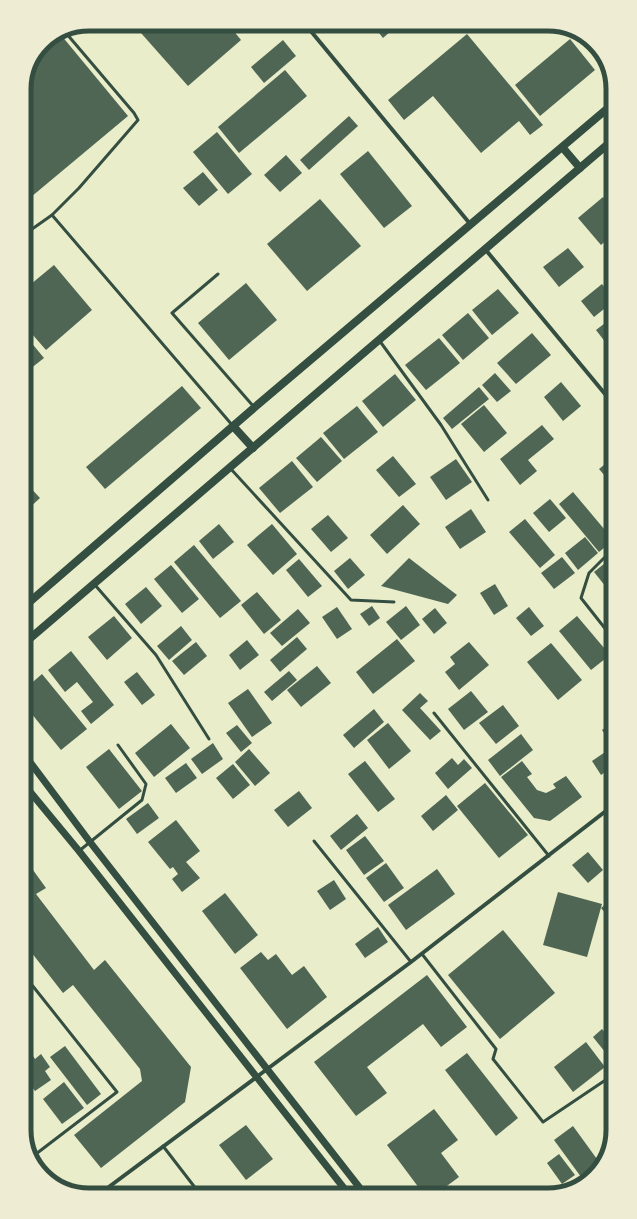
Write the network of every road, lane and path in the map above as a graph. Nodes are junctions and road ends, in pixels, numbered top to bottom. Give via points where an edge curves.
1 (310, 31) edge
2 (67, 35) edge
3 (606, 110) edge
4 (606, 146) edge
5 (563, 148) junction
6 (580, 168) junction
7 (52, 215) junction
8 (471, 225) junction
9 (31, 230) edge
10 (486, 249) junction
11 (218, 274) dead end
12 (379, 340) junction
13 (606, 395) edge
14 (255, 407) junction
15 (233, 426) junction
16 (253, 448) junction
17 (230, 468) junction
18 (488, 500) dead end
19 (606, 556) dead end
20 (94, 584) junction
21 (31, 601) edge
22 (394, 602) dead end
23 (606, 629) edge
24 (31, 638) edge
25 (434, 713) dead end
26 (209, 739) dead end
27 (118, 745) dead end
28 (31, 763) edge
29 (31, 793) edge
30 (606, 812) edge
31 (314, 841) dead end
32 (90, 842) junction
33 (79, 851) junction
34 (549, 856) junction
35 (422, 954) junction
36 (411, 962) junction
37 (31, 984) edge
38 (267, 1069) junction
39 (256, 1077) junction
40 (606, 1080) edge
41 (163, 1146) junction
42 (36, 1154) edge
43 (107, 1188) edge
44 (195, 1188) edge
45 (343, 1188) edge
46 (361, 1188) edge

1 - 8 street
2 - 7 lane via 138,120
3 - 5 main road
4 - 6 main road
5 - 6 main road
5 - 8 main road
6 - 10 main road
7 - 9 lane
7 - 15 lane
8 - 14 main road
10 - 12 main road
10 - 13 street
11 - 14 lane via 172,313
12 - 16 main road
12 - 18 lane via 441,425
14 - 15 main road
15 - 16 main road
15 - 21 main road
16 - 17 main road
17 - 20 main road
17 - 22 lane via 351,600
19 - 23 lane via 589,573 582,598
20 - 24 main road
20 - 26 lane via 156,655
25 - 34 lane
27 - 32 lane via 146,784 142,800
28 - 32 street
29 - 33 street
30 - 34 street
31 - 36 lane
32 - 33 lane
32 - 38 street
33 - 39 street
34 - 35 street
35 - 36 street
35 - 40 lane via 496,1049 493,1059 543,1122
36 - 38 street
37 - 42 lane via 117,1092
38 - 39 street
38 - 46 street
39 - 41 street
39 - 45 street
41 - 43 street
41 - 44 lane

